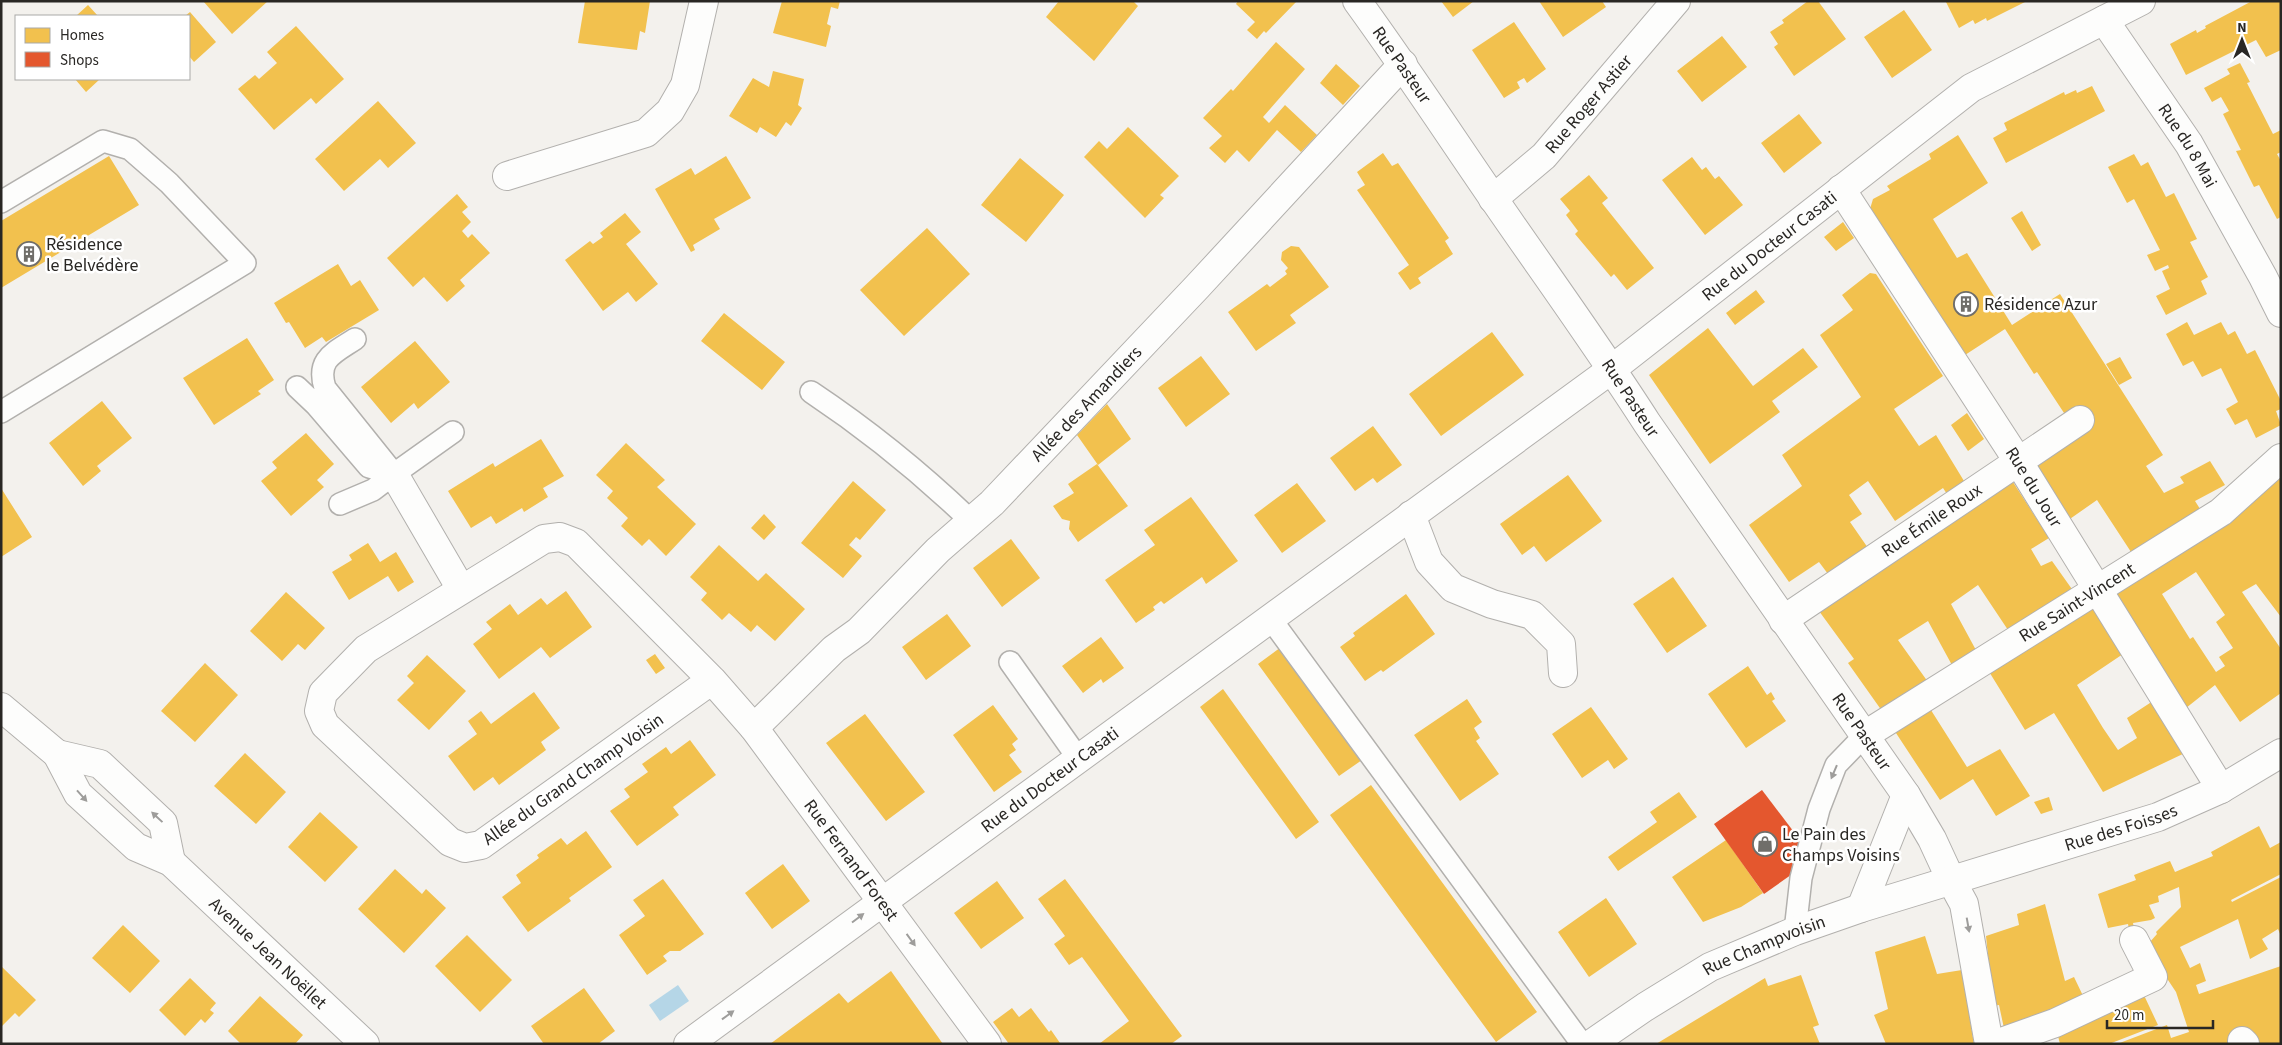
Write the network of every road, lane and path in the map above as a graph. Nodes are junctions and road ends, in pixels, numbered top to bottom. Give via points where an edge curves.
1 (704, 1) edge
2 (1357, 1) edge
3 (1676, 1) edge
4 (2120, 9) edge
5 (1403, 64) junction
6 (507, 176) dead end
7 (1841, 189) junction
8 (1493, 199) junction
9 (1, 202) edge
10 (2272, 280) edge
11 (2281, 314) edge
12 (355, 339) dead end
13 (1612, 369) junction
14 (297, 387) dead end
15 (811, 392) dead end
16 (1, 412) edge
17 (2080, 420) dead end
18 (453, 432) dead end
19 (2281, 458) edge
20 (2018, 461) junction
21 (394, 474) junction
22 (340, 504) dead end
23 (1411, 515) junction
24 (970, 520) junction
25 (2098, 588) junction
26 (461, 590) junction
27 (1270, 618) junction
28 (1783, 620) junction
29 (1010, 662) dead end
30 (1563, 673) dead end
31 (712, 680) junction
32 (1, 707) edge
33 (754, 728) junction
34 (1865, 736) junction
35 (2281, 753) edge
36 (57, 754) junction
37 (1078, 758) junction
38 (2221, 789) junction
39 (1906, 795) junction
40 (171, 862) junction
41 (1951, 880) junction
42 (881, 902) junction
43 (1861, 908) junction
44 (1795, 930) junction
45 (2134, 940) dead end
46 (365, 1044) edge
47 (688, 1044) edge
48 (987, 1044) edge
49 (1582, 1044) edge
50 (1591, 1044) edge
51 (1989, 1044) edge
52 (1996, 1044) edge

1 - 6 street via 685,85 670,111 652,127 646,132
2 - 5 street, Rue Pasteur
3 - 8 street, Rue Roger Astier via 1544,156
4 - 7 street, Rue du Docteur Casati via 1971,88
4 - 10 street, Rue du 8 Mai via 2189,144
5 - 8 street, Rue Pasteur
5 - 24 street, Allée des Amandiers via 1190,295 992,503
7 - 13 street, Rue du Docteur Casati
7 - 20 street, Rue du Jour
8 - 13 street, Rue Pasteur
9 - 16 lane via 103,141 130,149 168,183 245,263
10 - 11 street, Rue du 8 Mai
12 - 21 lane via 327,358 322,367 324,388
13 - 23 street, Rue du Docteur Casati
13 - 28 street, Rue Pasteur
14 - 21 lane via 369,467
15 - 24 lane via 927,480
17 - 20 street, Rue Émile Roux
18 - 21 lane
19 - 25 street, Rue Saint-Vincent via 2220,512
20 - 25 street, Rue du Jour
20 - 28 street, Rue Émile Roux
21 - 22 lane via 373,490
21 - 26 street
23 - 27 street, Rue du Docteur Casati
23 - 30 street via 1429,562 1452,588 1532,616 1561,644
24 - 33 street, Allée des Amandiers via 859,631 834,649
25 - 34 street, Rue Saint-Vincent
25 - 38 street, Rue du Jour
26 - 31 street, Allée du Grand Champ Voisin via 544,539 560,537 576,543
26 - 31 street, Allée du Grand Champ Voisin via 366,649 323,694 319,711 332,732 450,842 465,848 481,845
27 - 37 street, Rue du Docteur Casati
27 - 49 lane
28 - 34 street, Rue Pasteur
29 - 37 lane
31 - 33 street, Rue Fernand Forest
32 - 36 street, Avenue Jean Noëllet
33 - 42 street, Rue Fernand Forest
34 - 39 street, Rue Pasteur
34 -> 44 lane via 1836,765 1819,809 1800,878
35 - 38 street, Rue des Foisses
36 -> 40 street, Avenue Jean Noëllet via 78,794 136,847
40 -> 36 street, Avenue Jean Noëllet via 163,823 100,764
37 - 42 street, Rue du Docteur Casati
38 - 41 street, Rue des Foisses via 2158,817
39 - 41 street, Rue Pasteur
39 - 43 street
40 - 46 street, Avenue Jean Noëllet
41 - 43 street, Rue Champvoisin
41 -> 51 street, Rue Pasteur via 1964,904
47 -> 42 street, Rue du Docteur Casati
42 -> 48 street, Rue Fernand Forest
43 - 44 street, Rue Champvoisin
44 - 50 street, Rue Champvoisin via 1710,967
45 - 52 street via 2153,977 2055,1023

